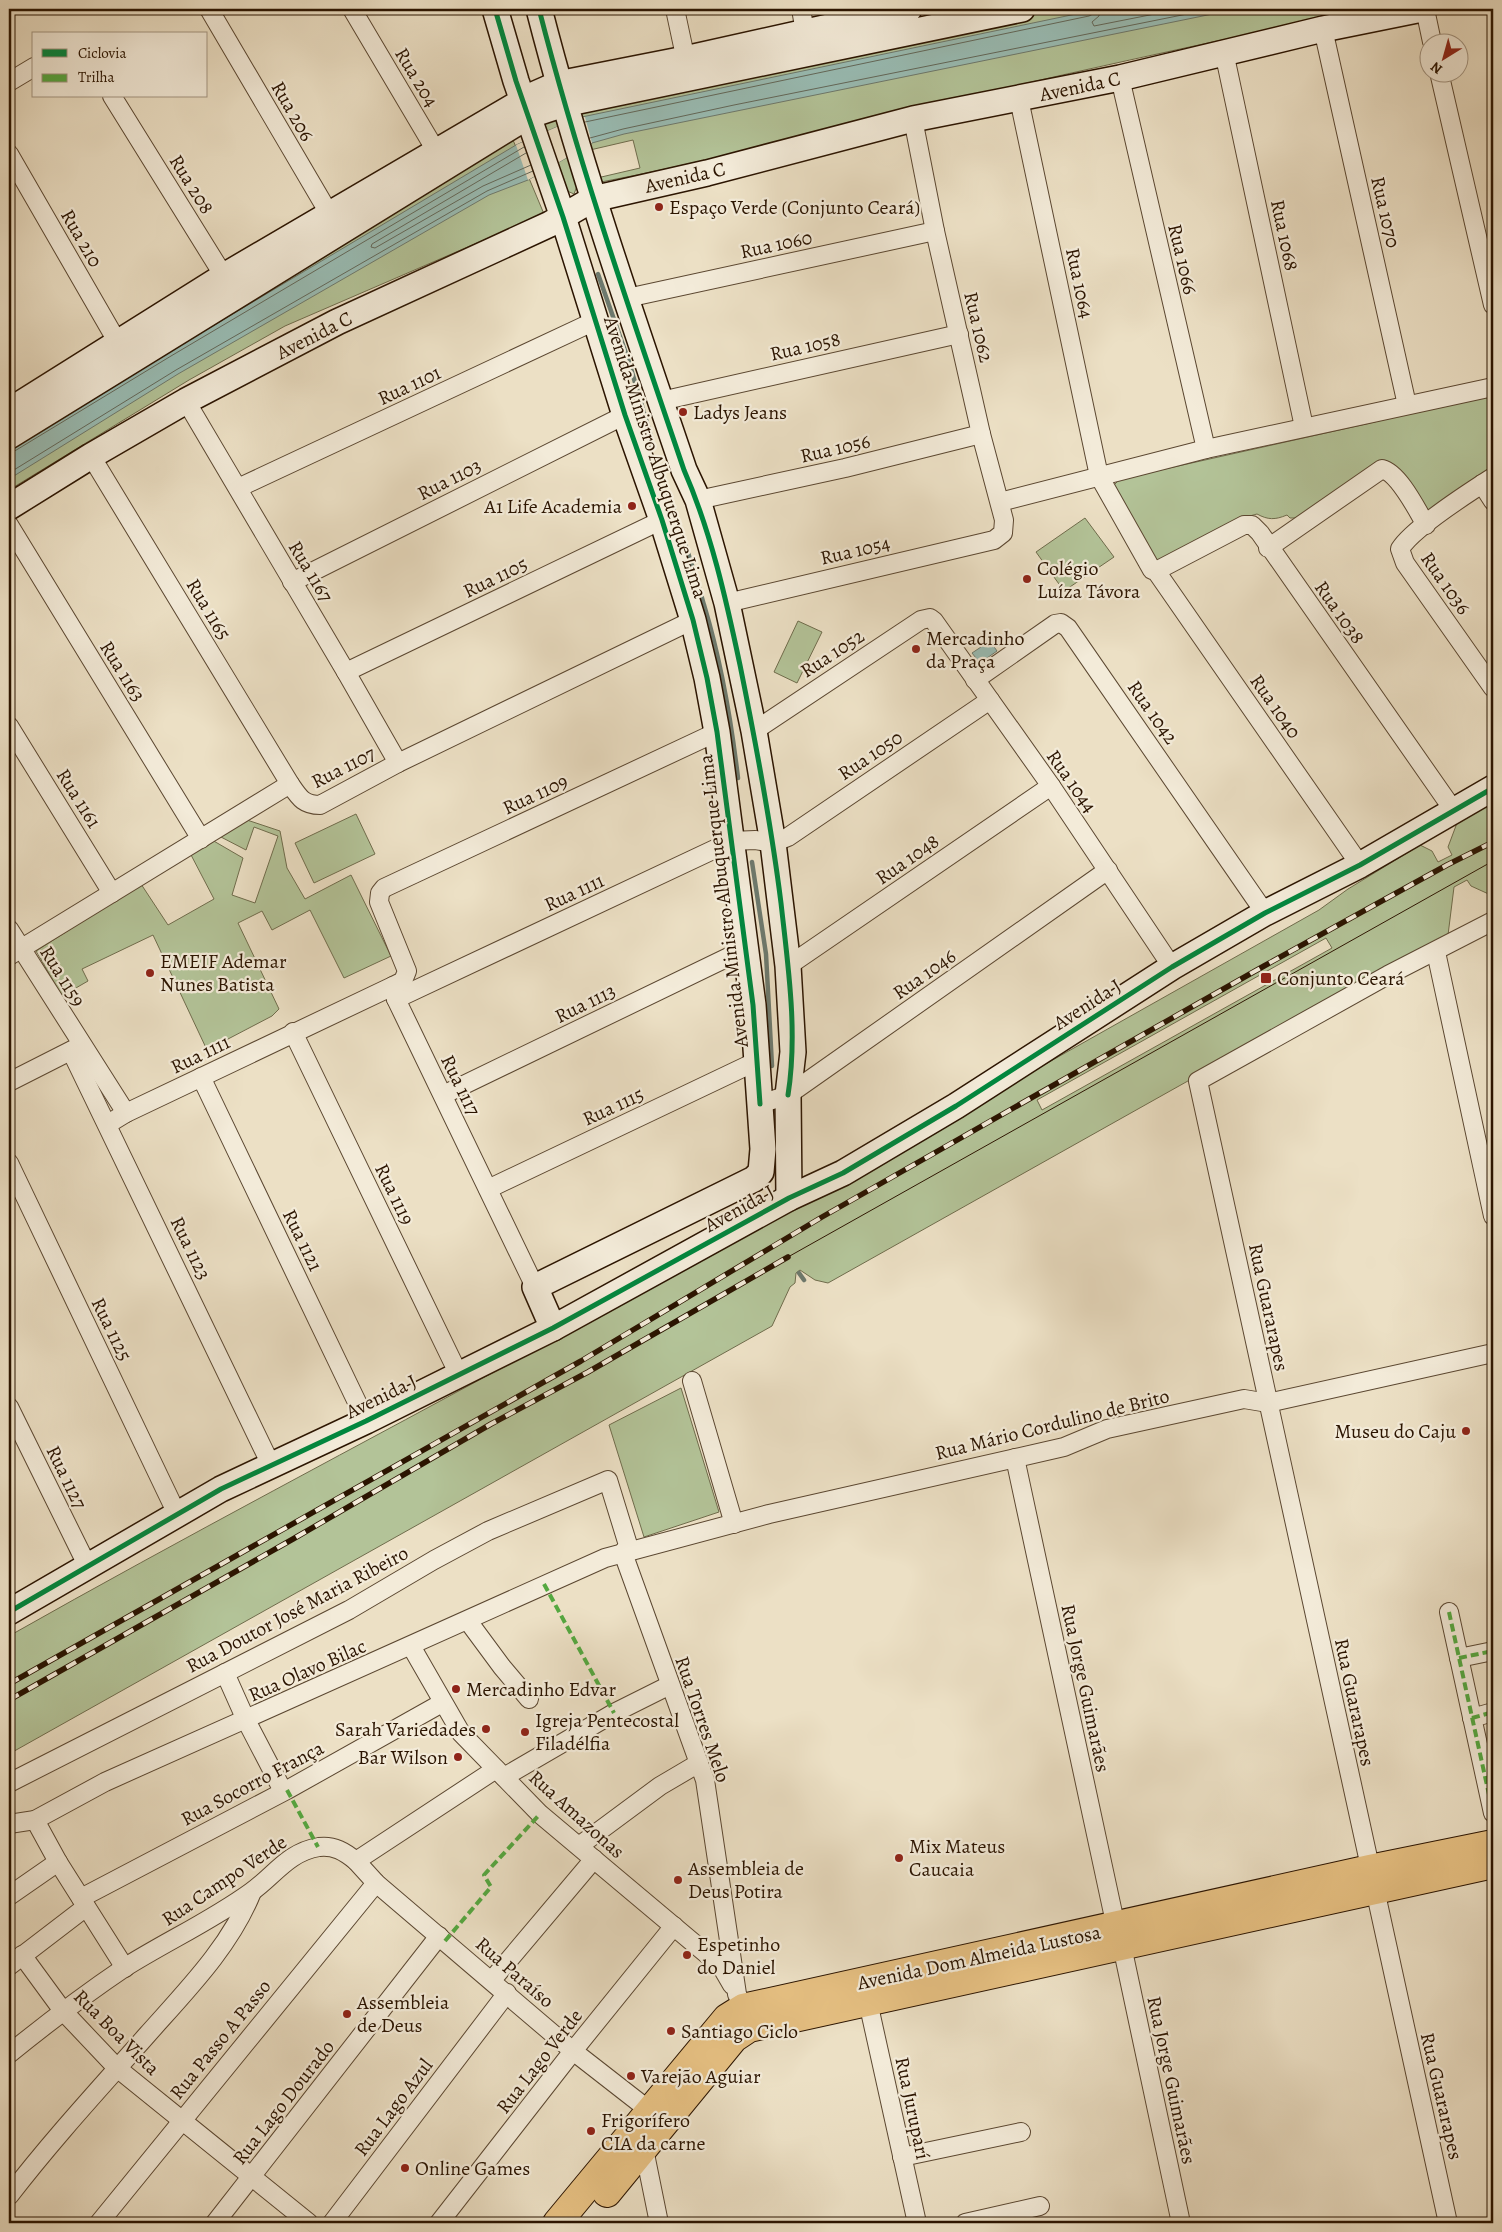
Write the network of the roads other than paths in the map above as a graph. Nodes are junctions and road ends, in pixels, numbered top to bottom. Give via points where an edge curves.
1 (209, 9) edge
2 (352, 9) edge
3 (495, 9) edge
4 (539, 9) edge
5 (675, 9) edge
6 (909, 9) edge
7 (1022, 9) edge
8 (1423, 9) edge
9 (803, 20) edge
10 (867, 29) junction
11 (1323, 29) junction
12 (1429, 32) edge
13 (1224, 52) junction
14 (32, 68) edge
15 (688, 68) junction
16 (1120, 78) junction
17 (9, 82) edge
18 (1441, 82) edge
19 (113, 98) edge
20 (1019, 99) junction
21 (564, 103) junction
22 (525, 108) junction
23 (913, 119) junction
24 (9, 154) edge
25 (440, 159) junction
26 (593, 199) junction
27 (563, 217) junction
28 (332, 225) junction
29 (935, 231) junction
30 (229, 286) junction
31 (627, 298) junction
32 (1493, 305) edge
33 (597, 320) junction
34 (959, 334) junction
35 (118, 343) junction
36 (1493, 387) edge
37 (186, 401) junction
38 (661, 401) junction
39 (1407, 405) junction
40 (10, 407) edge
41 (626, 415) junction
42 (1304, 427) junction
43 (980, 434) junction
44 (9, 436) edge
45 (1206, 449) junction
46 (91, 456) junction
47 (684, 470) junction
48 (1099, 476) junction
49 (647, 477) junction
50 (1488, 480) edge
51 (238, 488) junction
52 (698, 500) junction
53 (1493, 501) edge
54 (1000, 502) junction
55 (9, 507) edge
56 (662, 520) junction
57 (9, 525) edge
58 (1426, 525) junction
59 (994, 540) joint
60 (1268, 548) junction
61 (1156, 571) junction
62 (292, 582) junction
63 (727, 603) junction
64 (693, 620) junction
65 (934, 621) joint
66 (346, 672) junction
67 (976, 680) junction
68 (1493, 688) edge
69 (990, 700) junction
70 (9, 726) edge
71 (754, 731) junction
72 (717, 732) junction
73 (398, 762) junction
74 (290, 784) junction
75 (1051, 786) junction
76 (1493, 788) edge
77 (1454, 811) junction
78 (201, 839) junction
79 (732, 841) junction
80 (773, 843) junction
81 (1360, 865) junction
82 (1108, 870) junction
83 (112, 893) junction
84 (1265, 913) junction
85 (1493, 921) edge
86 (9, 929) edge
87 (745, 949) junction
88 (1436, 952) junction
89 (15, 953) edge
90 (788, 966) junction
91 (1172, 967) junction
92 (395, 992) junction
93 (293, 1032) junction
94 (76, 1048) junction
95 (757, 1061) junction
96 (201, 1077) junction
97 (9, 1082) edge
98 (443, 1095) junction
99 (788, 1095) junction
100 (760, 1104) junction
101 (126, 1113) junction
102 (108, 1124) junction
103 (9, 1163) edge
104 (488, 1189) junction
105 (789, 1198) junction
106 (1493, 1216) edge
107 (535, 1287) junction
108 (553, 1328) junction
109 (1493, 1353) edge
110 (459, 1375) junction
111 (692, 1381) dead end
112 (1268, 1403) junction
113 (9, 1407) edge
114 (366, 1421) junction
115 (1015, 1458) junction
116 (271, 1465) junction
117 (608, 1480) joint
118 (177, 1514) junction
119 (734, 1524) junction
120 (623, 1553) junction
121 (88, 1567) junction
122 (9, 1612) edge
123 (1449, 1612) dead end
124 (468, 1621) junction
125 (411, 1646) junction
126 (1493, 1651) edge
127 (1459, 1658) junction
128 (225, 1673) junction
129 (670, 1685) junction
130 (529, 1699) dead end
131 (442, 1703) junction
132 (1493, 1712) edge
133 (1472, 1718) junction
134 (246, 1720) junction
135 (699, 1763) junction
136 (500, 1773) junction
137 (9, 1783) edge
138 (283, 1792) junction
139 (1493, 1813) edge
140 (35, 1820) junction
141 (9, 1824) edge
142 (1493, 1844) edge
143 (579, 1846) junction
144 (594, 1859) junction
145 (356, 1861) junction
146 (58, 1862) junction
147 (1493, 1864) edge
148 (1372, 1880) junction
149 (376, 1883) junction
150 (252, 1892) junction
151 (9, 1896) edge
152 (84, 1902) junction
153 (674, 1926) junction
154 (439, 1936) junction
155 (1119, 1936) junction
156 (15, 1961) edge
157 (125, 1968) junction
158 (492, 1980) junction
159 (507, 1993) junction
160 (740, 2001) junction
161 (868, 2002) junction
162 (63, 2010) junction
163 (573, 2051) junction
164 (9, 2054) edge
165 (117, 2068) junction
166 (650, 2111) junction
167 (181, 2120) junction
168 (1021, 2132) dead end
169 (644, 2149) junction
170 (902, 2157) junction
171 (610, 2174) junction
172 (252, 2177) junction
173 (9, 2196) edge
174 (1040, 2206) dead end
175 (99, 2223) edge
176 (215, 2223) edge
177 (309, 2223) edge
178 (332, 2223) edge
179 (439, 2223) edge
180 (557, 2223) edge
181 (582, 2223) edge
182 (659, 2223) edge
183 (917, 2223) edge
184 (965, 2223) edge
185 (1181, 2223) edge
186 (1448, 2223) edge

1 - 28 street, Rua 206
2 - 25 street, Rua 204
3 - 22 street, Avenida Ministro Albuquerque Lima
4 - 21 street, Avenida Ministro Albuquerque Lima
5 - 15 street
6 - 10 street
7 - 10 street
8 - 11 street, Avenida C
8 - 12 street
9 - 10 street
9 - 15 street
10 - 15 street
11 - 13 street, Avenida C
11 - 39 street, Rua 1070
13 - 16 street, Avenida C
13 - 42 street, Rua 1068
14 - 17 street
15 - 21 street
16 - 20 street, Avenida C
16 - 45 street, Rua 1066
18 - 32 street
19 - 30 street, Rua 208
20 - 23 street, Avenida C
20 - 48 street, Rua 1064
21 - 22 street
21 - 26 street, Avenida Ministro Albuquerque Lima
22 - 25 street
22 - 27 street, Avenida Ministro Albuquerque Lima
23 - 26 street, Avenida C
23 - 29 street, Rua 1062
24 - 35 street, Rua 210
25 - 28 street
26 - 27 street, Avenida C
26 - 31 street, Avenida Ministro Albuquerque Lima
27 - 33 street, Avenida Ministro Albuquerque Lima
27 - 37 street, Avenida C via 337,322
28 - 30 street
29 - 31 street, Rua 1060
29 - 34 street, Rua 1062
30 - 35 street
30 - 44 street
31 - 38 street, Avenida Ministro Albuquerque Lima
33 - 41 street, Avenida Ministro Albuquerque Lima
33 - 51 street, Rua 1101
34 - 38 street, Rua 1058
34 - 43 street, Rua 1062
35 - 40 street
36 - 39 street
37 - 46 street, Avenida C
37 - 51 street, Rua 1167
38 - 47 street, Avenida Ministro Albuquerque Lima
39 - 42 street
41 - 49 street, Avenida Ministro Albuquerque Lima
41 - 62 street, Rua 1103
42 - 45 street
43 - 52 street, Rua 1056
43 - 54 street, Rua 1062
45 - 48 street
46 - 55 street, Avenida C
46 - 74 street, Rua 1165
47 - 49 street
47 - 52 street, Avenida Ministro Albuquerque Lima
48 - 54 street
48 - 61 street, Rua 1064 via 1152,570
49 - 56 street, Avenida Ministro Albuquerque Lima
50 - 53 street
50 - 58 street, Rua 1036
51 - 62 street, Rua 1167
52 - 63 street, Avenida Ministro Albuquerque Lima
54 - 59 street, Rua 1062 via 1003,533
56 - 64 street, Avenida Ministro Albuquerque Lima
56 - 66 street, Rua 1105
57 - 78 street, Rua 1163
58 - 60 street via 1396,478 1382,469
58 - 68 street, Rua 1036 via 1404,544 1400,549 1401,556
59 - 63 street, Rua 1054
60 - 61 street, Rua 1038 via 1252,525 1244,525
60 - 77 street, Rua 1038
61 - 81 street, Rua 1040
62 - 66 street, Rua 1167
63 - 71 street, Avenida Ministro Albuquerque Lima
64 - 72 street, Avenida Ministro Albuquerque Lima
64 - 73 street, Rua 1107
65 - 67 street, Rua 1044
65 - 71 street, Rua 1052 via 927,617 921,620
66 - 73 street, Rua 1167
67 - 69 street, Rua 1044
67 - 84 street, Rua 1042 via 1055,624 1061,623 1068,628
69 - 75 street, Rua 1044
69 - 80 street, Rua 1050 via 788,837
70 - 83 street, Rua 1161
71 - 80 street, Avenida Ministro Albuquerque Lima
72 - 79 street, Avenida Ministro Albuquerque Lima
72 - 92 street, Rua 1109 via 384,888 379,902 408,971
73 - 74 street, Rua 1107 via 320,805 302,801
74 - 78 street, Rua 1107
75 - 82 street, Rua 1044
75 - 90 street, Rua 1048
76 - 77 street, Avenida J
77 - 81 street, Avenida J
78 - 83 street, Rua 1107
79 - 80 street, Rua 1111
79 - 87 street, Avenida Ministro Albuquerque Lima
79 - 92 street, Rua 1111
80 - 90 street, Avenida Ministro Albuquerque Lima
81 - 84 street, Avenida J
82 - 91 street, Rua 1044
82 - 99 street, Rua 1046
83 - 89 street, Rua 1107
84 - 91 street, Avenida J
85 - 88 street, Rua Guararapes
86 - 89 street, Rua 1159
87 - 95 street, Avenida Ministro Albuquerque Lima
87 - 98 street, Rua 1113
88 - 106 street
88 - 112 street, Rua Guararapes via 1388,975 1198,1081
89 - 94 street, Rua 1159
90 - 99 street, Avenida Ministro Albuquerque Lima via 793,1052
91 - 105 street, Avenida J via 956,1106 844,1173
92 - 93 street, Rua 1111
92 - 98 street, Rua 1117
93 - 96 street, Rua 1111
93 - 110 street, Rua 1119
94 - 97 street
94 - 101 street, Rua 1159
94 - 102 street, Rua 1123
95 - 100 street, Avenida Ministro Albuquerque Lima
95 - 104 street, Rua 1115
96 - 101 street, Rua 1111
96 - 114 street, Rua 1121
98 - 104 street, Rua 1117
99 - 100 street, Rua 1046
99 - 105 street, Avenida Ministro Albuquerque Lima
100 - 107 street, Avenida Ministro Albuquerque Lima via 763,1163 761,1172 754,1179
101 - 102 street, Rua 1111
102 - 116 street, Rua 1123
103 - 118 street, Rua 1125
104 - 107 street, Rua 1117
105 - 108 street, Avenida J
107 - 108 street
108 - 110 street, Avenida J
109 - 112 street, Rua Mário Cordulino de Brito
110 - 114 street, Avenida J
111 - 119 street
112 - 115 street, Rua Mário Cordulino de Brito via 1244,1399 1107,1430 1064,1447
112 - 148 street, Rua Guararapes
113 - 121 street, Rua 1127
114 - 116 street, Avenida J
115 - 119 street, Rua Mário Cordulino de Brito
115 - 155 street, Rua Jorge Guimarães
116 - 118 street, Avenida J
117 - 120 street, Rua Torres Melo via 628,1545
117 - 128 street, Rua Doutor José Maria Ribeiro via 488,1531 349,1610
118 - 121 street, Avenida J
119 - 120 street, Rua Mário Cordulino de Brito
120 - 124 street, Rua Olavo Bilac via 544,1584
120 - 129 street, Rua Torres Melo
121 - 122 street, Avenida J
123 - 127 street
124 - 125 street, Rua Olavo Bilac
124 - 130 street
125 - 131 street, Rua Amazonas
125 - 134 street, Rua Olavo Bilac
126 - 127 street
127 - 133 street
128 - 134 street
128 - 137 street, Rua Doutor José Maria Ribeiro
129 - 135 street, Rua Torres Melo
129 - 136 street
131 - 136 street, Rua Amazonas via 461,1733
131 - 138 street, Rua Socorro França
132 - 133 street
133 - 139 street
134 - 138 street
134 - 140 street, Rua Olavo Bilac via 105,1782
135 - 143 street via 660,1786
135 - 160 street, Rua Torres Melo via 715,1839
136 - 143 street, Rua Amazonas via 540,1814
136 - 145 street
138 - 152 street, Rua Socorro França
140 - 141 street, Rua Olavo Bilac
140 - 146 street
142 - 148 main road, Avenida Dom Almeida Lustosa
143 - 144 street, Rua Amazonas
144 - 153 street, Rua Amazonas
144 - 158 street
145 - 149 street, Rua Paraíso
145 - 150 street, Rua Campo Verde via 330,1846 318,1847 295,1855 280,1865
146 - 151 street
146 - 152 street
147 - 148 main road, Avenida Dom Almeida Lustosa
148 - 155 main road, Avenida Dom Almeida Lustosa
148 - 186 street, Rua Guararapes
149 - 154 street, Rua Paraíso
149 - 167 street, Rua Passo A Passo
150 - 157 street, Rua Campo Verde
150 - 165 street via 237,1924 194,1982
152 - 156 street, Rua Socorro França
152 - 157 street
153 - 160 street, Rua Amazonas via 721,1966
153 - 163 street, Rua Lago Verde
154 - 158 street, Rua Paraíso
154 - 172 street, Rua Lago Dourado
155 - 160 main road, Avenida Dom Almeida Lustosa
155 - 161 main road, Avenida Dom Almeida Lustosa
155 - 185 street, Rua Jorge Guimarães
156 - 162 street, Rua Boa Vista
157 - 162 street, Rua Campo Verde
158 - 159 street, Rua Paraíso
159 - 163 street, Rua Paraíso
159 - 178 street, Rua Lago Azul
160 - 166 main road, Avenida Dom Almeida Lustosa
161 - 169 main road, Avenida Dom Almeida Lustosa via 749,2028 734,2038
161 - 170 street, Rua Juruparí
162 - 164 street, Rua Campo Verde
162 - 165 street, Rua Boa Vista
163 - 166 street, Rua Paraíso
163 - 179 street, Rua Lago Verde
165 - 167 street, Rua Boa Vista
165 - 173 street via 44,2149
166 - 171 main road, Avenida Dom Almeida Lustosa
167 - 172 street, Rua Boa Vista
167 - 175 street, Rua Passo A Passo
168 - 170 street
169 - 171 main road, Avenida Dom Almeida Lustosa
169 - 182 street
170 - 183 street, Rua Juruparí
171 - 180 main road, Avenida Dom Almeida Lustosa
171 - 181 main road, Avenida Dom Almeida Lustosa
172 - 176 street, Rua Lago Dourado
172 - 177 street, Rua Boa Vista
174 - 184 street

